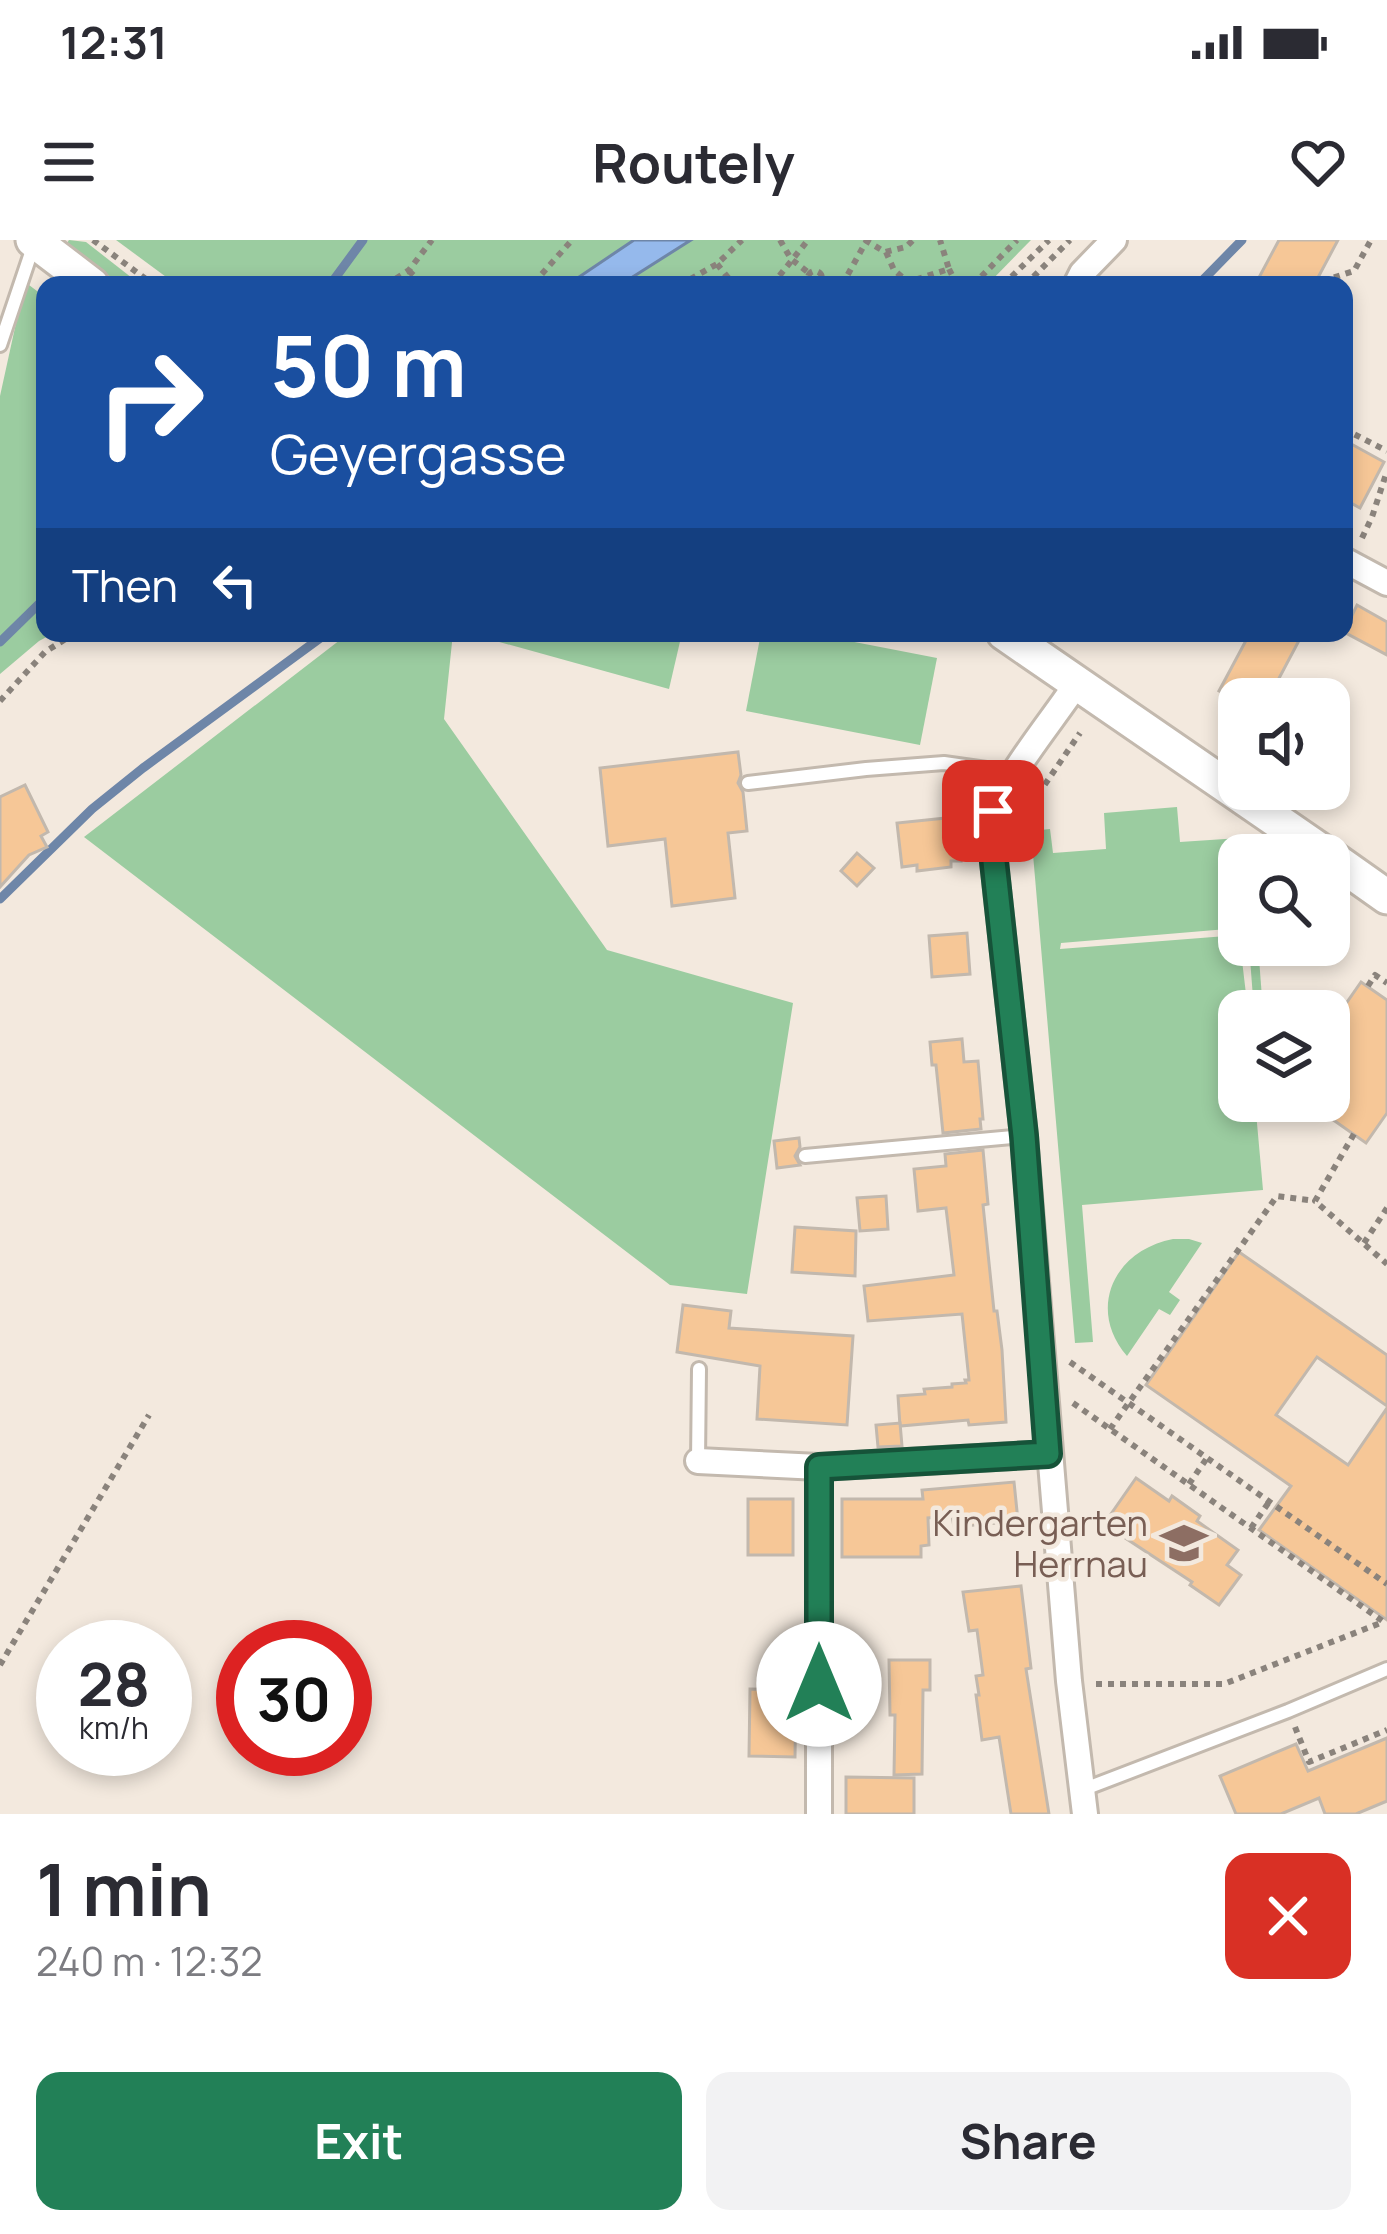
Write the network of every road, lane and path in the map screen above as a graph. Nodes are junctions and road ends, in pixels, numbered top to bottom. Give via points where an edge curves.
1 (34, 240) edge
2 (93, 240) edge
3 (432, 240) edge
4 (572, 240) edge
5 (742, 240) edge
6 (780, 240) edge
7 (808, 240) edge
8 (866, 240) edge
9 (913, 240) edge
10 (940, 240) edge
11 (1017, 240) edge
12 (1049, 240) edge
13 (1070, 240) edge
14 (1114, 240) edge
15 (1371, 240) edge
16 (885, 251) junction
17 (791, 259) junction
18 (717, 263) junction
19 (949, 269) junction
20 (409, 270) junction
21 (80, 276) edge
22 (142, 276) edge
23 (400, 276) edge
24 (415, 276) edge
25 (541, 276) edge
26 (695, 276) edge
27 (727, 276) edge
28 (779, 276) edge
29 (821, 276) edge
30 (847, 276) edge
31 (900, 276) edge
32 (928, 276) edge
33 (952, 276) edge
34 (982, 276) edge
35 (1012, 276) edge
36 (1033, 276) edge
37 (1080, 276) edge
38 (1339, 276) edge
39 (0, 345) edge
40 (1353, 434) edge
41 (1387, 451) edge
42 (1387, 471) edge
43 (1353, 550) edge
44 (1353, 564) edge
45 (1387, 583) edge
46 (60, 642) edge
47 (1017, 642) edge
48 (1077, 683) junction
49 (0, 701) edge
50 (1016, 773) junction
51 (748, 783) dead end
52 (1296, 834) edge
53 (1350, 871) edge
54 (1387, 897) edge
55 (1387, 983) edge
56 (1367, 986) dead end
57 (1354, 1134) dead end
58 (1024, 1136) junction
59 (805, 1156) dead end
60 (1315, 1201) junction
61 (1387, 1208) edge
62 (1364, 1243) junction
63 (1387, 1264) edge
64 (1041, 1360) junction
65 (700, 1369) dead end
66 (1070, 1402) dead end
67 (1127, 1403) junction
68 (149, 1415) dead end
69 (1110, 1429) junction
70 (1048, 1454) junction
71 (1208, 1458) junction
72 (698, 1461) joint
73 (819, 1467) junction
74 (1189, 1484) junction
75 (1269, 1502) junction
76 (1251, 1528) junction
77 (1387, 1584) edge
78 (1385, 1621) edge
79 (0, 1665) edge
80 (1387, 1669) edge
81 (1069, 1681) junction
82 (1288, 1711) junction
83 (1387, 1730) edge
84 (1083, 1802) edge
85 (819, 1814) edge

1 - 21 street
1 - 39 lane
2 - 22 path
3 - 20 path
4 - 25 path
5 - 18 path
6 - 17 path
7 - 17 path
8 - 16 path
8 - 30 path
9 - 16 path
10 - 19 path
11 - 34 path
12 - 35 path
13 - 36 path
14 - 37 street
15 - 38 path via 1354,271
16 - 31 path
17 - 28 path
17 - 29 path
18 - 26 path
18 - 27 path
19 - 32 path
19 - 33 path
20 - 23 path
20 - 24 path
40 - 41 path
42 - 43 path
44 - 45 street
46 - 49 path
47 - 48 street
48 - 50 street
48 - 52 street
50 - 51 lane via 944,763
50 - 58 street via 990,825
53 - 54 street
55 - 56 path via 1375,975
57 - 60 path
58 - 59 lane
58 - 64 street
60 - 62 path
60 - 67 path via 1277,1196
61 - 62 path
62 - 63 path
64 - 67 path via 1066,1360
64 - 70 street
65 - 72 lane
66 - 69 path
67 - 69 path
67 - 71 path
68 - 79 path
69 - 74 path
70 - 73 street
70 - 81 street
71 - 74 path
71 - 75 path
72 - 73 street
73 - 85 street
74 - 76 path
75 - 76 path
75 - 77 path
76 - 78 path
78 - 81 path via 1224,1684
80 - 82 lane
81 - 84 street
82 - 83 path via 1310,1762
82 - 84 lane

